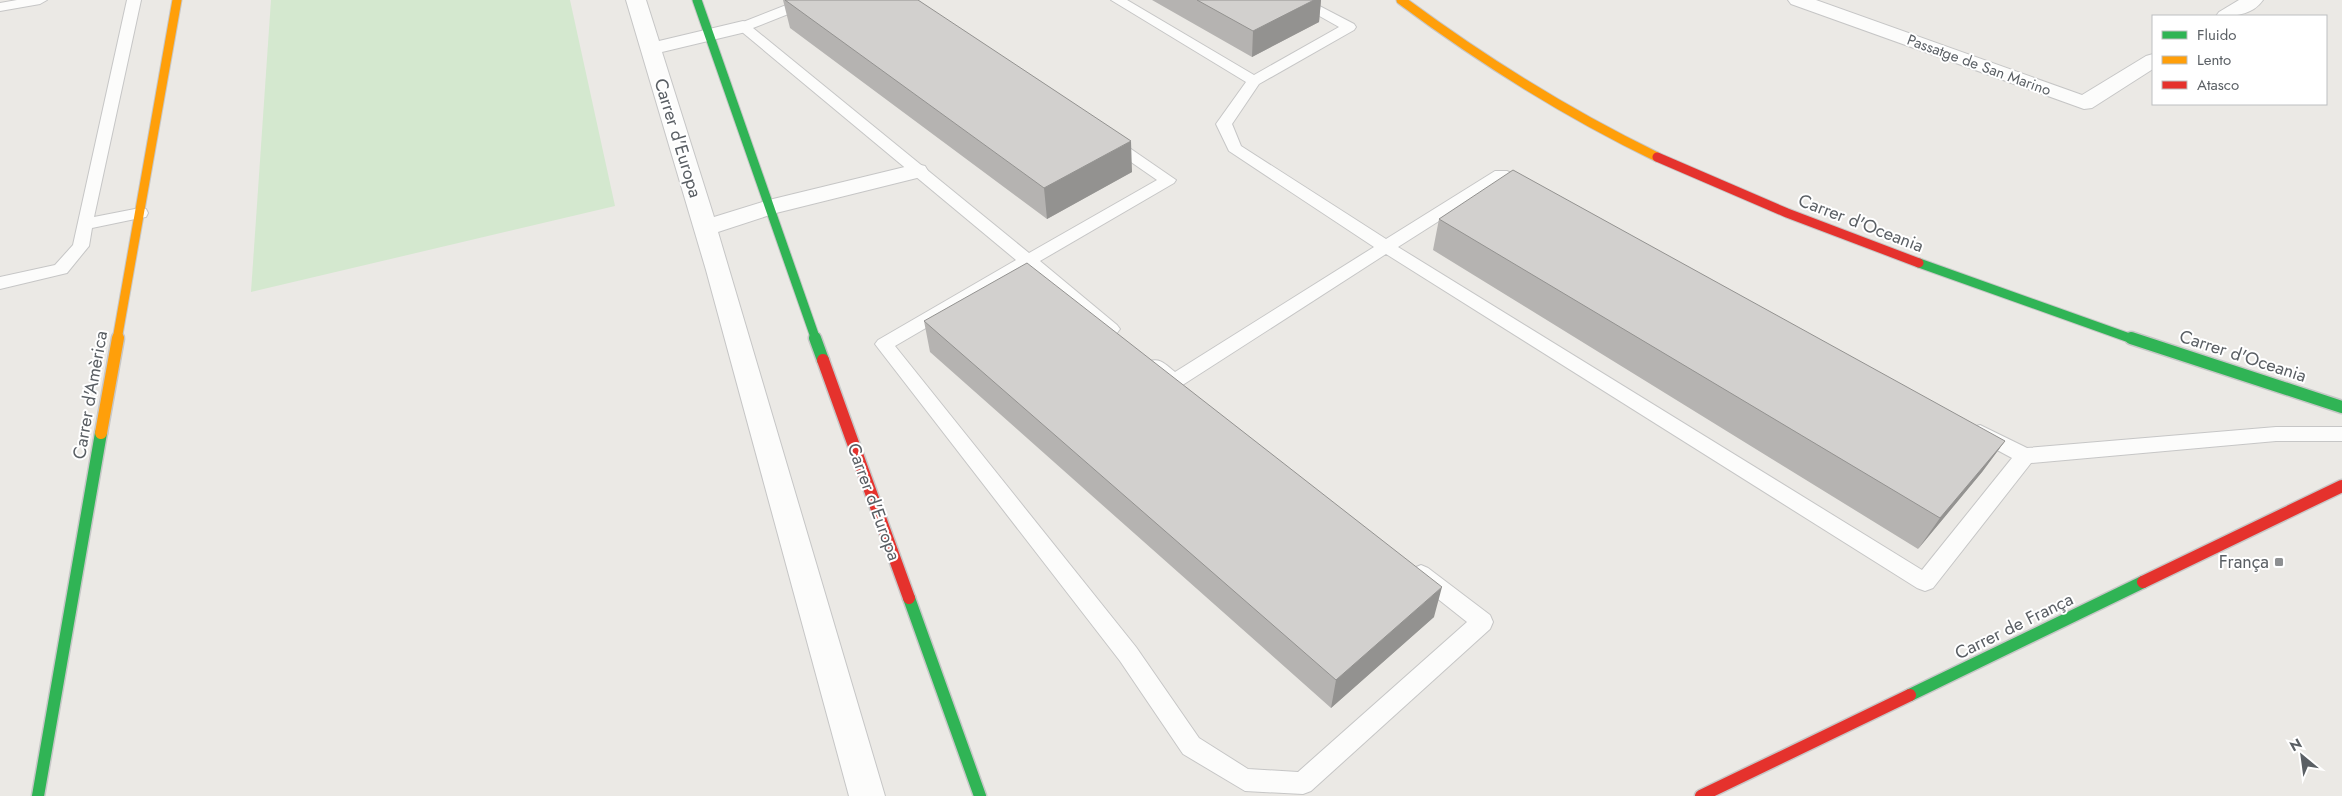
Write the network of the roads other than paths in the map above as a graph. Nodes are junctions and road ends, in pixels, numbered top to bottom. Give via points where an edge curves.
1 (40, 0) edge
2 (134, 0) edge
3 (177, 0) edge
4 (636, 0) edge
5 (698, 0) edge
6 (811, 0) edge
7 (1118, 0) edge
8 (1298, 0) edge
9 (1401, 0) edge
10 (1798, 0) edge
11 (2253, 0) edge
12 (0, 7) edge
13 (2228, 15) edge
14 (743, 27) junction
15 (710, 35) junction
16 (651, 49) junction
17 (2152, 61) edge
18 (1254, 81) junction
19 (1095, 131) edge
20 (917, 170) junction
21 (1546, 197) edge
22 (769, 208) junction
23 (140, 213) junction
24 (84, 224) junction
25 (706, 228) junction
26 (1386, 247) junction
27 (1028, 261) junction
28 (0, 283) edge
29 (1128, 343) edge
30 (1143, 356) edge
31 (2342, 407) edge
32 (2342, 417) edge
33 (1964, 423) edge
34 (2342, 434) edge
35 (2025, 456) junction
36 (2342, 486) edge
37 (1405, 562) edge
38 (38, 796) edge
39 (867, 796) edge
40 (980, 796) edge
41 (1701, 796) edge

1 - 12 lane
2 - 24 lane
3 - 23 street, Carrer d'Amèrica
4 - 16 street, Carrer d'Europa
5 - 15 street, Carrer d'Europa
6 - 14 lane
7 - 18 lane
8 - 18 lane via 1350,27
9 - 31 street, Carrer d'Oceania via 1447,35 1563,108 1655,158 1727,190 2038,307
10 - 17 street, Passatge de San Marino via 2084,102
11 - 13 street
14 - 15 street
14 - 20 lane
15 - 16 street
15 - 22 street, Carrer d'Europa
16 - 25 street, Carrer d'Europa
18 - 26 lane via 1224,124 1234,148
19 - 27 lane via 1168,180
20 - 22 street
20 - 27 lane
21 - 26 lane via 1501,174
22 - 25 street
22 - 40 street, Carrer d'Europa
23 - 24 lane
23 - 38 street, Carrer d'Amèrica
24 - 28 lane via 81,246 61,268
25 - 39 street, Carrer d'Europa
26 - 30 lane via 1182,387
26 - 35 lane via 1925,582
27 - 29 lane
27 - 37 lane via 884,344 1128,654 1191,746 1245,780 1303,783 1482,622
31 - 32 street
33 - 35 lane
34 - 35 lane via 2276,434
36 - 41 street, Carrer de França

